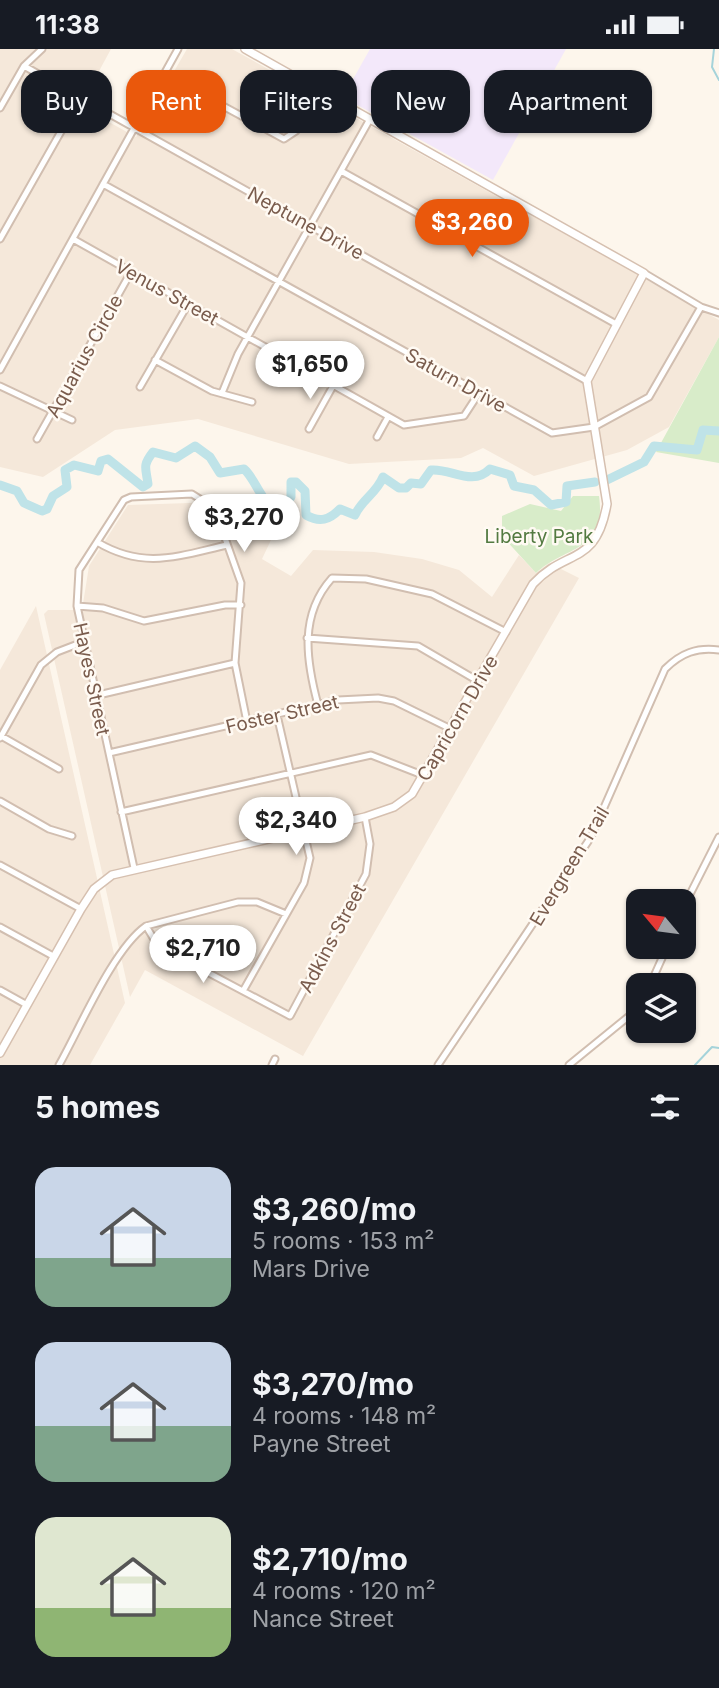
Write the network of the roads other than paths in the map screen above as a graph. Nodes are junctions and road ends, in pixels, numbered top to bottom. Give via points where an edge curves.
1 (178, 49) edge
2 (245, 49) edge
3 (38, 50) edge
4 (24, 66) junction
5 (31, 70) edge
6 (166, 70) edge
7 (283, 70) edge
8 (0, 108) edge
9 (357, 112) edge
10 (370, 119) junction
11 (60, 133) edge
12 (131, 133) edge
13 (143, 133) edge
14 (273, 133) edge
15 (293, 133) edge
16 (341, 171) junction
17 (103, 184) junction
18 (311, 226) junction
19 (1, 236) edge
20 (73, 239) junction
21 (131, 272) junction
22 (644, 273) junction
23 (279, 282) junction
24 (188, 304) junction
25 (701, 306) junction
26 (719, 313) edge
27 (616, 324) junction
28 (248, 337) junction
29 (155, 360) junction
30 (0, 370) edge
31 (587, 381) junction
32 (0, 386) edge
33 (333, 386) junction
34 (140, 387) dead end
35 (222, 393) junction
36 (479, 393) junction
37 (251, 402) dead end
38 (54, 410) junction
39 (388, 417) junction
40 (72, 420) dead end
41 (594, 427) junction
42 (309, 429) dead end
43 (377, 437) dead end
44 (37, 439) dead end
45 (97, 542) junction
46 (227, 545) junction
47 (241, 605) junction
48 (77, 606) junction
49 (506, 632) junction
50 (307, 638) junction
51 (83, 642) junction
52 (719, 650) edge
53 (236, 663) junction
54 (478, 681) junction
55 (94, 696) junction
56 (318, 705) junction
57 (277, 715) junction
58 (247, 722) junction
59 (451, 729) junction
60 (1, 737) edge
61 (108, 753) junction
62 (58, 769) dead end
63 (291, 773) junction
64 (425, 776) junction
65 (0, 801) edge
66 (121, 812) junction
67 (365, 817) junction
68 (304, 831) junction
69 (72, 836) dead end
70 (719, 837) edge
71 (0, 865) edge
72 (134, 868) junction
73 (693, 889) edge
74 (81, 909) junction
75 (286, 914) junction
76 (146, 926) junction
77 (0, 927) edge
78 (53, 956) junction
79 (0, 990) edge
80 (243, 991) junction
81 (27, 1005) junction
82 (626, 1019) edge
83 (0, 1052) edge
84 (59, 1065) edge
85 (438, 1065) edge
86 (569, 1065) edge

1 - 6 street
2 - 7 street
3 - 4 street
4 - 5 street, Neptune Drive
4 - 8 street
9 - 10 street
10 - 16 street
10 - 22 street
11 - 19 street
12 - 17 street
13 - 18 street, Neptune Drive
14 - 15 street via 284,139
16 - 18 street
16 - 27 street
17 - 20 street
17 - 23 street, Saturn Drive
18 - 23 street
18 - 31 street, Neptune Drive
20 - 21 street, Venus Street
20 - 30 street
21 - 24 street, Venus Street
21 - 38 street, Aquarius Circle
22 - 25 street
22 - 27 street
23 - 28 street
23 - 36 street, Saturn Drive
24 - 28 street, Venus Street
24 - 29 street
25 - 26 street
25 - 41 street, Saturn Drive via 649,397
27 - 31 street
28 - 33 street, Venus Street
28 - 35 street
29 - 34 street
29 - 35 street
31 - 41 street, Capricorn Drive
32 - 38 street
33 - 39 street, Venus Street
33 - 42 street
35 - 37 street
36 - 39 street, Venus Street via 458,418 414,426
36 - 41 street, Saturn Drive via 552,433
38 - 40 street
38 - 44 street, Aquarius Circle
39 - 43 street
41 - 49 street, Capricorn Drive via 607,504 599,534 575,558 544,571
45 - 46 street via 124,555 162,560
45 - 46 street, Hayes Street via 131,496 192,494 219,521
45 - 48 street, Hayes Street via 79,570
46 - 47 street via 241,583
47 - 48 street via 145,621 103,608
47 - 53 street
48 - 51 street, Hayes Street
49 - 50 street via 432,594 366,579 332,578 319,592
49 - 54 street, Capricorn Drive
50 - 54 street via 418,646
50 - 56 street via 309,672
51 - 55 street, Hayes Street
51 - 60 street via 57,652 41,666
52 - 85 street, Evergreen Trail via 698,649 665,669 591,837
53 - 55 street
53 - 58 street
54 - 59 street, Capricorn Drive
55 - 61 street, Hayes Street
56 - 57 street, Foster Street
56 - 59 street, Foster Street via 378,698 430,716
57 - 58 street, Foster Street
57 - 63 street
58 - 61 street, Foster Street
59 - 64 street, Capricorn Drive
60 - 62 street
61 - 66 street, Hayes Street
63 - 64 street via 372,755
63 - 66 street
63 - 68 street
64 - 67 street, Capricorn Drive via 412,794 394,807
65 - 69 street
66 - 72 street, Hayes Street
67 - 68 street, Capricorn Drive
67 - 80 street, Adkins Street via 370,845 366,874 290,1016
68 - 72 street, Capricorn Drive
68 - 75 street via 310,858 304,883
70 - 73 street
71 - 74 street
72 - 74 street, Capricorn Drive via 112,875 94,889
74 - 78 street, Capricorn Drive
75 - 76 street via 257,902 238,902
75 - 80 street
76 - 80 street via 158,946
76 - 84 street via 121,953
77 - 78 street
78 - 81 street, Capricorn Drive
79 - 81 street
81 - 83 street, Capricorn Drive
82 - 86 street

